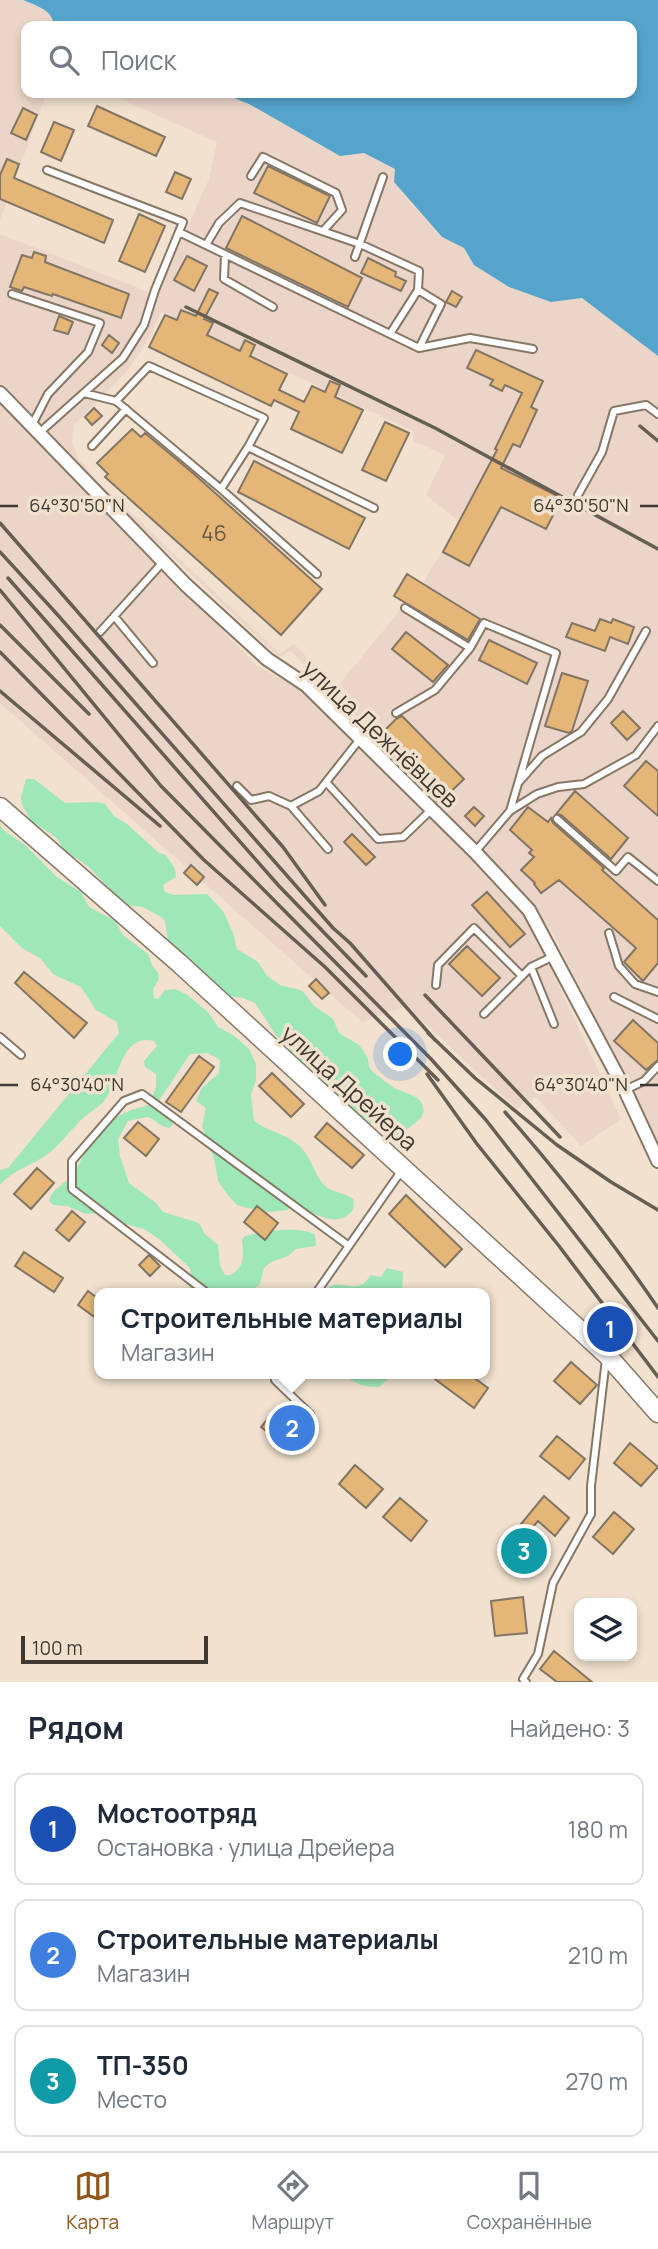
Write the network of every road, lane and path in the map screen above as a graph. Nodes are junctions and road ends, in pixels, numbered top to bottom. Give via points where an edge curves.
1 (47, 170) dead end
2 (251, 176) dead end
3 (383, 177) dead end
4 (323, 231) junction
5 (179, 232) junction
6 (360, 244) junction
7 (206, 246) junction
8 (225, 255) junction
9 (355, 257) dead end
10 (418, 290) junction
11 (12, 294) dead end
12 (273, 307) dead end
13 (390, 334) junction
14 (419, 348) junction
15 (533, 349) dead end
16 (0, 393) edge
17 (84, 393) junction
18 (116, 401) junction
19 (127, 409) junction
20 (658, 414) edge
21 (34, 430) junction
22 (92, 446) dead end
23 (248, 447) junction
24 (221, 489) junction
25 (578, 495) dead end
26 (374, 508) dead end
27 (163, 562) junction
28 (317, 573) dead end
29 (405, 608) dead end
30 (114, 616) junction
31 (646, 631) dead end
32 (100, 632) dead end
33 (470, 648) junction
34 (153, 663) dead end
35 (396, 713) dead end
36 (658, 726) edge
37 (360, 739) junction
38 (326, 782) junction
39 (518, 784) junction
40 (237, 786) dead end
41 (291, 806) junction
42 (0, 807) edge
43 (432, 809) junction
44 (510, 811) junction
45 (558, 819) dead end
46 (328, 849) dead end
47 (475, 852) junction
48 (658, 881) edge
49 (608, 933) dead end
50 (554, 956) junction
51 (531, 967) junction
52 (522, 976) junction
53 (436, 985) dead end
54 (658, 992) edge
55 (614, 997) dead end
56 (484, 1014) dead end
57 (658, 1019) edge
58 (554, 1024) dead end
59 (0, 1037) edge
60 (21, 1055) dead end
61 (658, 1066) edge
62 (625, 1090) junction
63 (658, 1161) edge
64 (403, 1168) junction
65 (349, 1246) junction
66 (201, 1288) edge
67 (320, 1288) edge
68 (607, 1355) junction
69 (275, 1379) edge
70 (658, 1413) edge
71 (310, 1414) dead end
72 (526, 1682) edge

1 - 5 lane via 183,222
2 - 4 lane via 263,157 336,193 342,210
3 - 6 lane
4 - 6 lane
4 - 7 lane via 240,202 219,223
5 - 7 lane
5 - 17 lane via 144,325 124,358
6 - 9 lane
6 - 10 lane via 419,271
7 - 8 lane
8 - 12 lane via 224,279
8 - 13 lane
10 - 13 lane
10 - 14 lane via 441,304
11 - 21 lane via 100,323 88,352 48,394
13 - 14 lane
14 - 15 lane via 470,338
16 - 21 street, улица Дежнёвцев
17 - 18 lane
17 - 21 lane
18 - 19 lane
18 - 23 lane via 149,366 264,418
19 - 22 lane
19 - 24 lane
20 - 25 lane via 646,405 614,411 602,452
21 - 27 street, улица Дежнёвцев
23 - 24 lane
23 - 26 lane
24 - 28 lane
27 - 30 lane
27 - 37 street, улица Дежнёвцев via 267,659 306,685
29 - 33 lane
30 - 32 lane
30 - 34 lane
31 - 39 lane via 608,699 581,732 542,756
33 - 35 lane via 435,690
33 - 39 lane via 484,623 556,653
36 - 44 lane via 636,755 584,784 537,794
37 - 38 lane
37 - 43 street, улица Дежнёвцев
38 - 41 lane
38 - 43 lane via 378,839 403,837
39 - 44 lane
40 - 41 lane via 251,800 269,796
41 - 46 lane
42 - 64 main road, улица Дрейера
43 - 47 street, улица Дежнёвцев
44 - 47 lane
45 - 48 lane via 616,871 628,857
47 - 50 street, улица Дежнёвцев via 529,910
49 - 54 lane via 619,966 635,984
50 - 51 lane
50 - 62 street, улица Дежнёвцев
51 - 52 lane
51 - 58 lane
52 - 53 lane via 474,928 438,965
52 - 56 lane
55 - 57 lane
59 - 60 lane
61 - 62 lane via 644,1081
62 - 63 street, улица Дежнёвцев
64 - 65 lane
64 - 68 main road, улица Дрейера
65 - 66 lane via 142,1094 124,1101 72,1161 72,1188
65 - 67 lane
68 - 70 main road, улица Дрейера
68 - 72 lane via 591,1514 553,1583 538,1654 523,1679
69 - 71 lane

